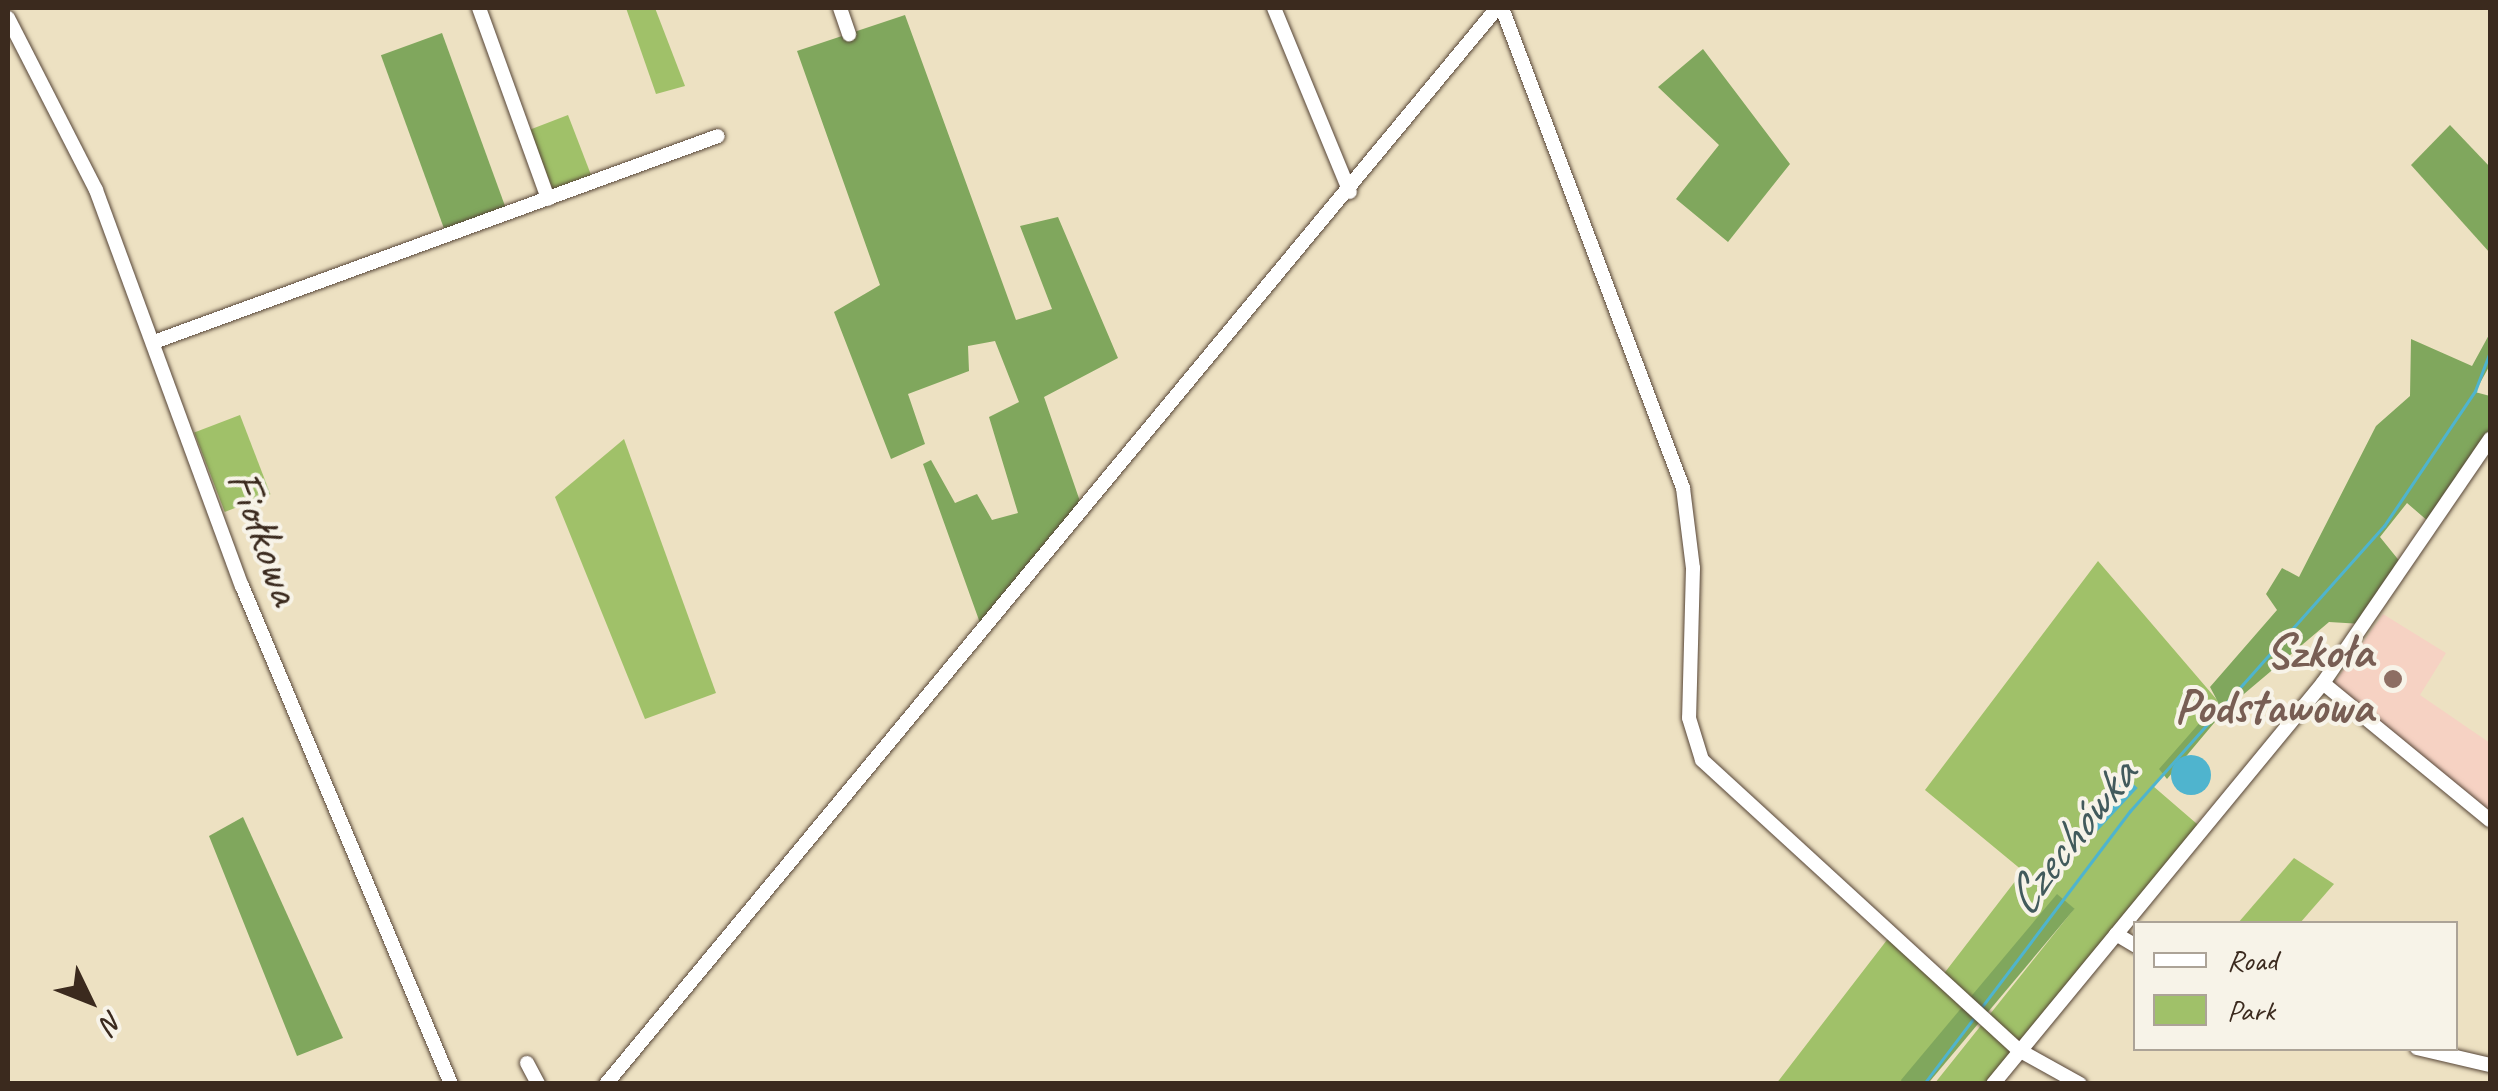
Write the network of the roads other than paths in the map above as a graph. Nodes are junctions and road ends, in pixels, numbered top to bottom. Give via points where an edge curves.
1 (479, 8) edge
2 (840, 8) edge
3 (1274, 8) edge
4 (1499, 8) edge
5 (8, 18) edge
6 (849, 34) dead end
7 (718, 136) dead end
8 (1350, 192) junction
9 (548, 199) junction
10 (154, 342) junction
11 (2490, 438) edge
12 (2322, 683) junction
13 (2490, 820) edge
14 (2116, 934) junction
15 (2133, 944) edge
16 (2017, 1050) junction
17 (2430, 1051) edge
18 (527, 1063) dead end
19 (2490, 1065) edge
20 (451, 1084) edge
21 (538, 1084) edge
22 (606, 1084) edge
23 (1993, 1084) edge
24 (2080, 1084) edge

1 - 9 street
2 - 6 street
3 - 8 street
4 - 8 street
4 - 16 street via 1683,488 1696,749
5 - 10 street, Fiołkowa via 61,110
7 - 9 street
8 - 22 street
9 - 10 street
10 - 20 street, Fiołkowa via 254,618
11 - 12 street
12 - 13 street
12 - 14 street
14 - 15 street
14 - 16 street
16 - 23 street
16 - 24 street
17 - 19 street
18 - 21 street

